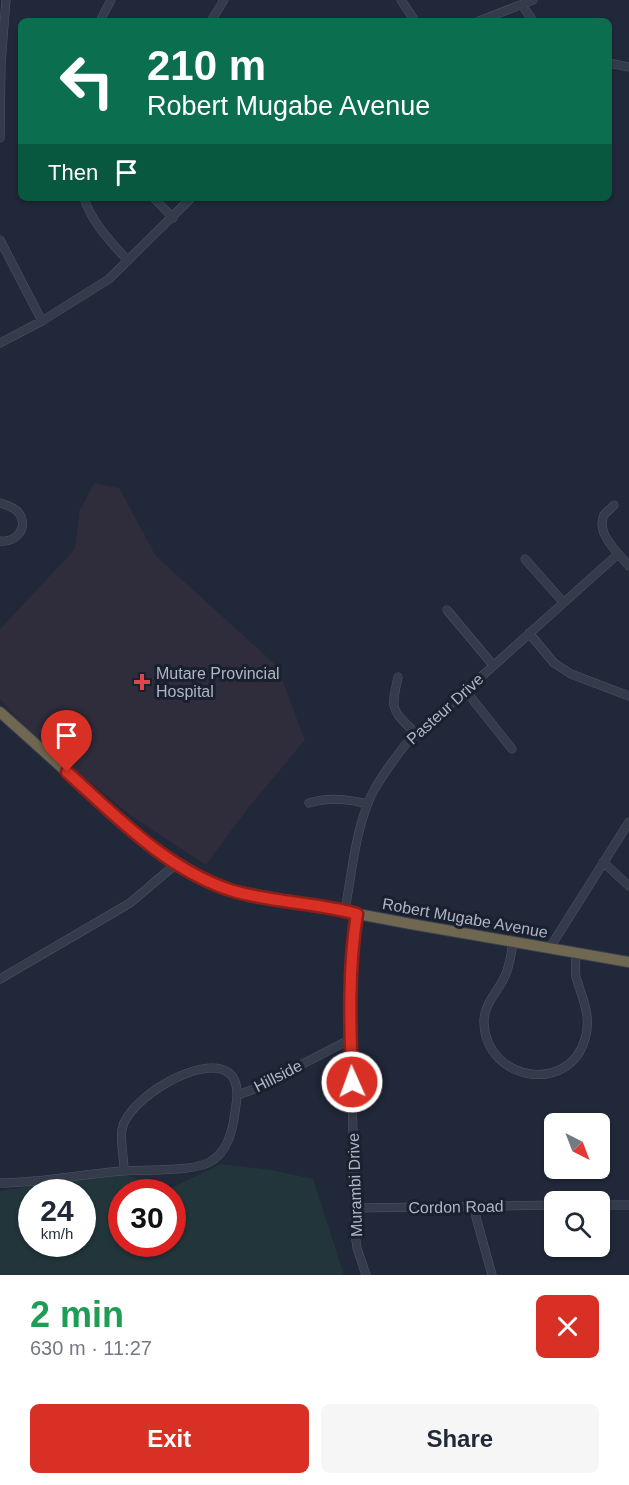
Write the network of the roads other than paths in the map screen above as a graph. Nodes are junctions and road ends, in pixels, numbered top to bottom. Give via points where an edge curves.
1 (6, 0) edge
2 (111, 0) edge
3 (224, 0) edge
4 (401, 0) edge
5 (533, 0) edge
6 (522, 5) junction
7 (102, 18) edge
8 (213, 18) edge
9 (413, 18) edge
10 (487, 18) edge
11 (531, 18) edge
12 (612, 64) edge
13 (629, 67) edge
14 (0, 138) edge
15 (85, 201) edge
16 (157, 201) edge
17 (188, 201) edge
18 (173, 218) junction
19 (0, 240) edge
20 (128, 261) junction
21 (42, 321) junction
22 (0, 343) edge
23 (0, 503) edge
24 (615, 505) dead end
25 (0, 541) edge
26 (618, 554) junction
27 (525, 559) dead end
28 (629, 566) edge
29 (563, 603) junction
30 (447, 610) dead end
31 (529, 633) junction
32 (494, 665) junction
33 (398, 677) dead end
34 (465, 690) junction
35 (629, 696) edge
36 (0, 712) edge
37 (416, 734) junction
38 (512, 749) dead end
39 (309, 803) dead end
40 (368, 804) junction
41 (629, 822) edge
42 (603, 862) junction
43 (176, 864) junction
44 (629, 886) edge
45 (345, 910) junction
46 (357, 914) junction
47 (513, 942) junction
48 (549, 949) junction
49 (576, 954) junction
50 (629, 962) edge
51 (0, 978) edge
52 (351, 1039) junction
53 (238, 1095) junction
54 (124, 1170) junction
55 (0, 1183) edge
56 (610, 1205) edge
57 (629, 1205) edge
58 (476, 1206) junction
59 (544, 1206) edge
60 (356, 1208) junction
61 (366, 1275) edge
62 (492, 1275) edge

1 - 14 street
2 - 7 street
3 - 8 street
4 - 9 street
5 - 6 street
6 - 10 street
6 - 11 street
12 - 13 street
15 - 20 street via 100,230
16 - 18 street
17 - 18 street
18 - 20 street
19 - 21 street
20 - 21 street via 109,279
21 - 22 street
23 - 25 street via 15,509 23,523 15,539
24 - 26 street via 604,516 602,526
26 - 28 street
26 - 29 street, Pasteur Drive
27 - 29 street
29 - 31 street, Pasteur Drive
30 - 32 street
31 - 32 street, Pasteur Drive
31 - 35 street via 554,663 571,674
32 - 34 street, Pasteur Drive
33 - 37 street via 392,703 396,714
34 - 37 street, Pasteur Drive
34 - 38 street
36 - 43 highway, Robert Mugabe Avenue via 127,826
37 - 40 street, Pasteur Drive via 385,771
39 - 40 street via 348,799
40 - 45 street, Pasteur Drive
41 - 42 street
42 - 44 street
42 - 48 street
43 - 45 highway, Robert Mugabe Avenue via 231,890
43 - 51 street via 130,903
45 - 46 highway, Robert Mugabe Avenue
46 - 47 highway, Robert Mugabe Avenue
46 - 52 street, Murambi Drive
47 - 48 highway, Robert Mugabe Avenue
47 - 49 street via 509,967 483,1022 486,1040 496,1058 511,1069 532,1076 555,1072 575,1059 585,1042 589,1023 576,974
48 - 49 highway, Robert Mugabe Avenue
49 - 50 highway, Robert Mugabe Avenue
52 - 53 street, Hillside
52 - 60 street, Murambi Drive
53 - 54 street via 228,1142 212,1161 173,1169
53 - 54 street via 231,1074 219,1068 182,1075 151,1092 133,1109 122,1129
54 - 55 street
56 - 57 street
58 - 59 street, Cordon Road
58 - 60 street, Cordon Road
58 - 62 street
60 - 61 street, Murambi Drive via 357,1248

